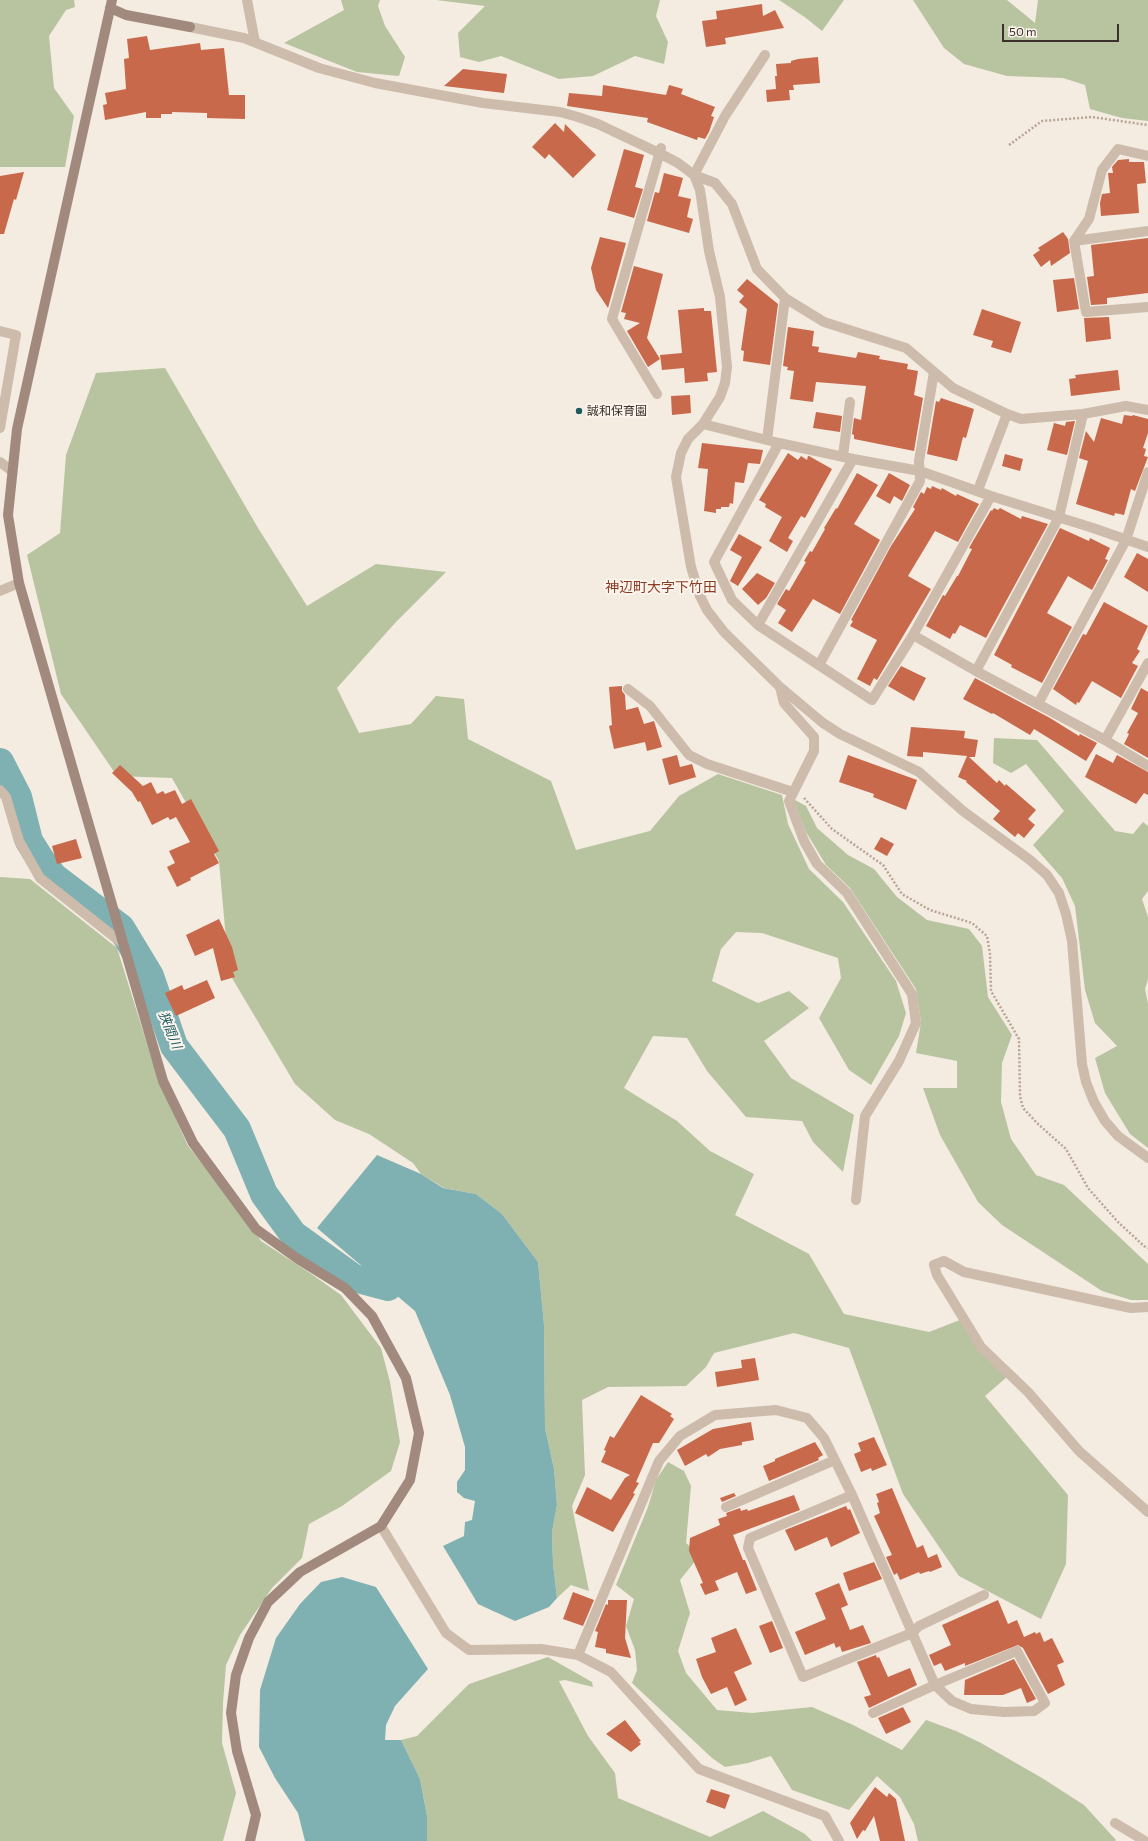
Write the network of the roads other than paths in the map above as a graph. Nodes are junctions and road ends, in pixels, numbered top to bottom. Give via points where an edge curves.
1 (247, 0) edge
2 (111, 4) edge
3 (255, 42) junction
4 (765, 55) dead end
5 (660, 151) junction
6 (1148, 156) edge
7 (694, 175) junction
8 (1148, 230) edge
9 (1074, 242) junction
10 (785, 298) junction
11 (1148, 307) edge
12 (0, 331) edge
13 (934, 372) junction
14 (657, 394) dead end
15 (850, 402) dead end
16 (1148, 410) edge
17 (1007, 414) junction
18 (1083, 414) junction
19 (703, 424) junction
20 (0, 428) edge
21 (767, 440) junction
22 (779, 443) junction
23 (848, 458) junction
24 (0, 462) edge
25 (920, 470) junction
26 (12, 471) junction
27 (1148, 472) edge
28 (978, 490) junction
29 (990, 496) junction
30 (1059, 517) junction
31 (1126, 540) junction
32 (1148, 547) edge
33 (19, 583) junction
34 (0, 591) edge
35 (758, 625) junction
36 (913, 635) junction
37 (1148, 663) edge
38 (818, 665) junction
39 (976, 671) junction
40 (780, 687) junction
41 (628, 689) dead end
42 (1038, 704) junction
43 (1105, 740) junction
44 (1148, 766) edge
45 (0, 790) edge
46 (793, 792) junction
47 (122, 943) junction
48 (1148, 1158) edge
49 (856, 1200) dead end
50 (1148, 1307) edge
51 (835, 1460) junction
52 (852, 1495) junction
53 (726, 1507) dead end
54 (1148, 1512) edge
55 (381, 1526) junction
56 (984, 1596) dead end
57 (912, 1633) junction
58 (578, 1655) junction
59 (935, 1685) junction
60 (873, 1713) dead end
61 (1115, 1823) dead end
62 (250, 1841) edge
63 (839, 1841) edge
64 (1145, 1841) edge

1 - 3 street
2 - 3 street via 126,15
2 - 26 street via 17,429
3 - 5 street via 319,68 375,83 483,103 560,112 598,124
4 - 7 street via 725,116
5 - 7 street
5 - 14 street via 612,319
6 - 9 street via 1118,149 1102,170 1089,219
7 - 10 street via 714,183 732,204 757,269
7 - 19 street via 700,190 709,251 720,297 727,367 726,383
8 - 9 street
9 - 11 street via 1086,312
10 - 13 street via 824,322 906,348
10 - 21 street
12 - 20 street via 16,335
13 - 17 street via 953,388
13 - 25 street via 919,461
15 - 23 street
16 - 18 street via 1126,406
17 - 18 street via 1021,419
17 - 28 street
18 - 30 street
19 - 21 street
19 - 40 street via 688,439 681,453 676,477 691,567 707,610 724,632
21 - 22 street
22 - 23 street
22 - 35 street via 714,562 732,600
23 - 25 street
23 - 35 street
24 - 26 street
25 - 28 street
25 - 38 street via 920,481
26 - 33 street via 8,515
27 - 31 street
28 - 29 street
29 - 30 street
29 - 36 street
30 - 31 street
30 - 39 street
31 - 32 street
31 - 42 street
33 - 34 street
33 - 47 street
35 - 38 street
36 - 38 street via 872,700
36 - 39 street
37 - 43 street
39 - 42 street
40 - 46 street via 784,703 814,737 814,751
40 - 48 street via 840,734 919,772 963,811 1047,875 1059,893 1072,941 1082,1064 1086,1082 1105,1121 1118,1136
41 - 46 street via 650,706 689,755 707,764
42 - 43 street
43 - 44 street
45 - 47 street via 6,797 19,841 40,878
46 - 49 street via 789,801 804,841 817,864 847,893 912,994 916,1023 898,1061 866,1116
47 - 55 street via 163,1081 193,1142 256,1228 298,1259 345,1288 372,1316 406,1378 419,1433 410,1480
50 - 54 street via 1131,1308 964,1272 944,1261 934,1265 937,1275 981,1348 1028,1392 1079,1451
51 - 52 street
51 - 53 street
51 - 58 street via 824,1438 807,1418 776,1410 715,1415 680,1436 659,1461
52 - 57 street
52 - 57 street via 750,1538 748,1548 803,1677
55 - 58 street via 446,1633 469,1650 542,1649
55 - 62 street via 300,1572 268,1602 249,1638 236,1674 231,1713 237,1752 256,1815
56 - 57 street via 919,1626
57 - 59 street
58 - 63 street via 611,1672 699,1769 824,1816
59 - 59 street via 1017,1651 1045,1703 1034,1710 1004,1712 971,1709 952,1702
59 - 60 street
61 - 64 street

